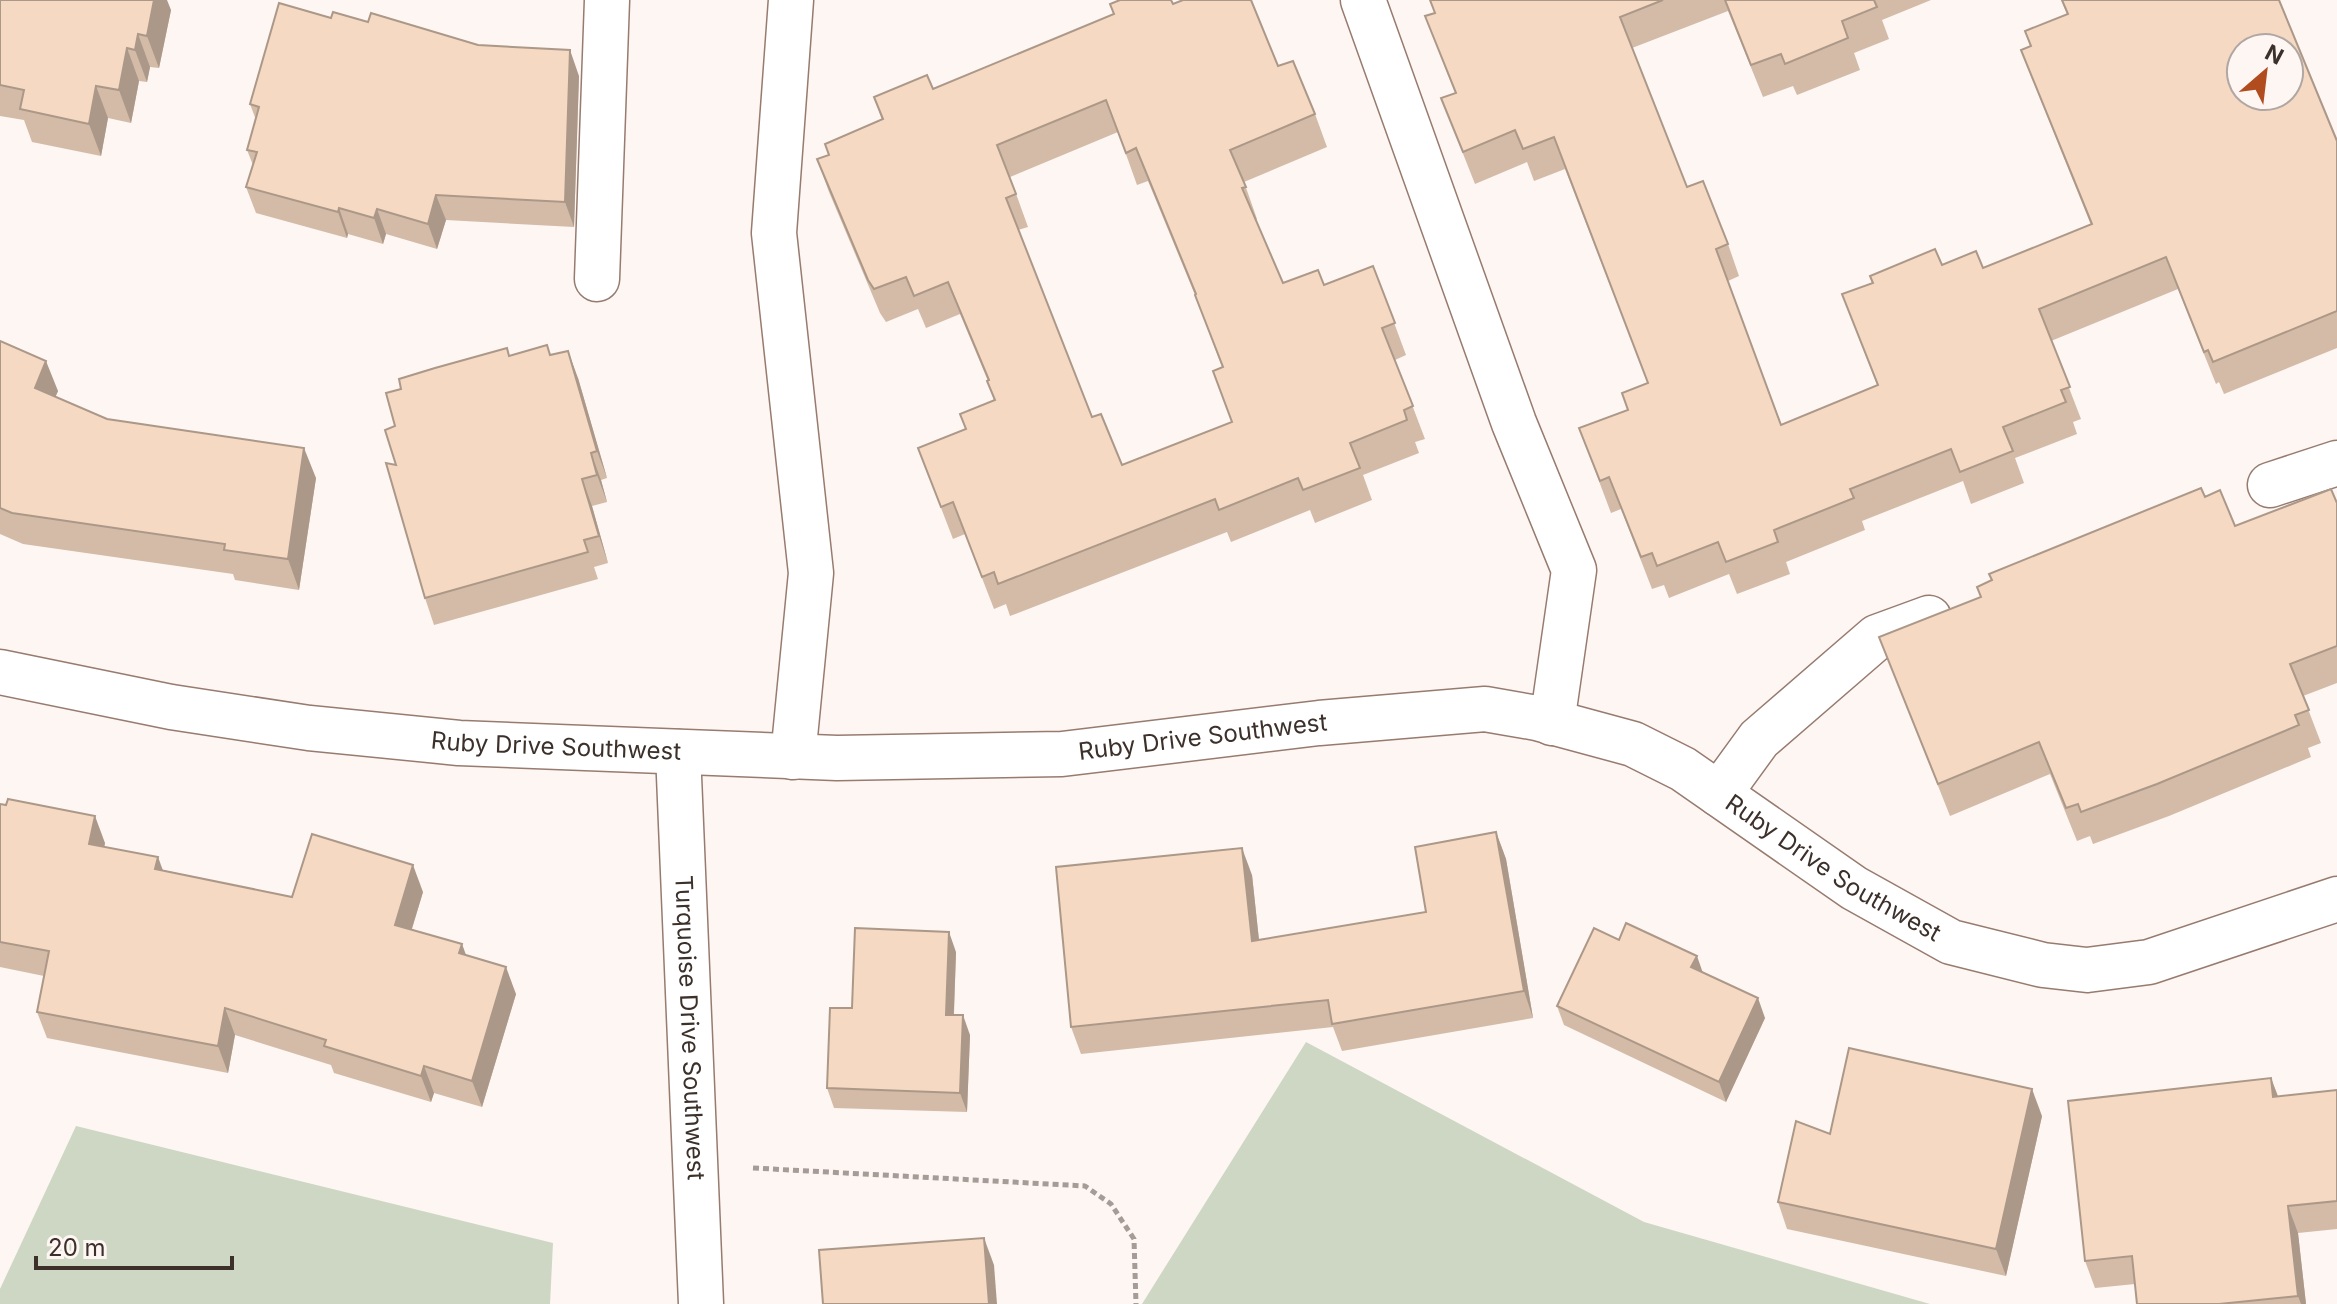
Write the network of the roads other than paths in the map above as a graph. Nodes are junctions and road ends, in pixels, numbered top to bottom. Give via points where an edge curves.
1 (607, 0) edge
2 (791, 0) edge
3 (1363, 0) edge
4 (597, 279) dead end
5 (2337, 463) edge
6 (2270, 485) dead end
7 (1929, 618) edge
8 (0, 672) edge
9 (1552, 723) junction
10 (678, 752) junction
11 (793, 757) junction
12 (1719, 794) junction
13 (2337, 899) edge
14 (701, 1304) edge

1 - 4 street
2 - 11 street via 774,233 811,573
3 - 9 street via 1514,423 1574,570
5 - 6 street
7 - 12 street via 1877,637 1759,739
8 - 10 street, Ruby Drive Southwest via 309,728 459,743
9 - 11 street, Ruby Drive Southwest via 1485,709 1062,754
9 - 12 street, Ruby Drive Southwest via 1633,744
10 - 11 street, Ruby Drive Southwest
10 - 14 street, Turquoise Drive Southwest
12 - 13 street, Ruby Drive Southwest via 1854,888 1951,942 2043,965 2087,970 2149,962

